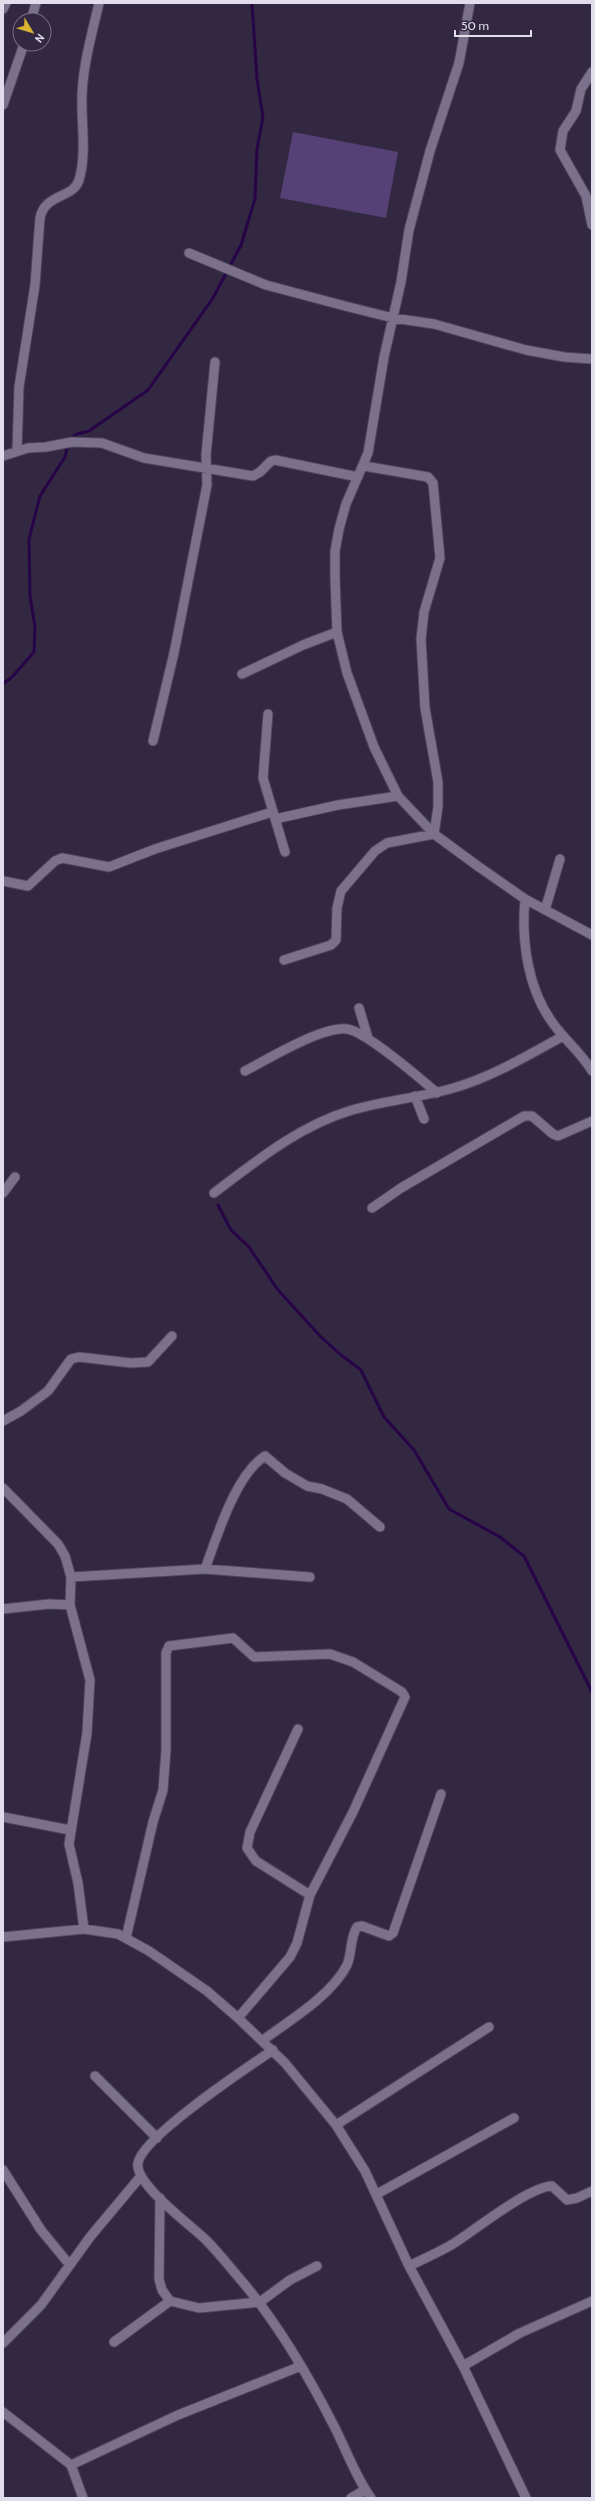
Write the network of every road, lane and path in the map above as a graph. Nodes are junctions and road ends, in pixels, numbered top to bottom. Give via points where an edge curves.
1 (6, 3) edge
2 (99, 3) edge
3 (470, 3) edge
4 (3, 9) edge
5 (21, 52) edge
6 (592, 72) edge
7 (3, 105) edge
8 (592, 225) edge
9 (188, 253) dead end
10 (393, 318) junction
11 (592, 359) edge
12 (215, 362) dead end
13 (17, 451) junction
14 (3, 456) edge
15 (364, 466) junction
16 (207, 469) junction
17 (358, 477) junction
18 (337, 632) junction
19 (242, 674) dead end
20 (268, 714) dead end
21 (153, 741) dead end
22 (398, 796) junction
23 (274, 815) junction
24 (434, 834) junction
25 (285, 852) dead end
26 (560, 860) dead end
27 (3, 882) edge
28 (525, 899) junction
29 (545, 910) junction
30 (592, 935) edge
31 (284, 960) dead end
32 (359, 1008) dead end
33 (563, 1036) junction
34 (368, 1038) junction
35 (245, 1071) dead end
36 (592, 1071) edge
37 (437, 1093) junction
38 (416, 1096) junction
39 (424, 1119) dead end
40 (592, 1121) edge
41 (14, 1177) dead end
42 (214, 1192) dead end
43 (3, 1193) edge
44 (372, 1208) dead end
45 (172, 1336) dead end
46 (3, 1421) edge
47 (4, 1490) edge
48 (380, 1527) dead end
49 (205, 1569) junction
50 (310, 1576) dead end
51 (71, 1577) junction
52 (70, 1605) junction
53 (3, 1609) edge
54 (298, 1729) dead end
55 (441, 1794) dead end
56 (3, 1817) edge
57 (70, 1830) junction
58 (310, 1895) junction
59 (84, 1929) junction
60 (3, 1937) edge
61 (126, 1938) junction
62 (238, 2018) junction
63 (489, 2027) dead end
64 (263, 2040) junction
65 (273, 2050) junction
66 (95, 2076) dead end
67 (514, 2118) dead end
68 (336, 2125) junction
69 (157, 2138) junction
70 (3, 2170) edge
71 (141, 2176) junction
72 (592, 2191) edge
73 (377, 2194) junction
74 (160, 2198) junction
75 (69, 2264) junction
76 (317, 2266) dead end
77 (409, 2266) junction
78 (170, 2301) junction
79 (592, 2301) edge
80 (260, 2302) junction
81 (114, 2342) dead end
82 (3, 2343) edge
83 (301, 2366) junction
84 (463, 2366) junction
85 (3, 2412) edge
86 (71, 2465) junction
87 (365, 2490) junction
88 (83, 2498) edge
89 (351, 2498) edge
90 (371, 2498) edge
91 (526, 2498) edge

1 - 4 street
2 - 13 street via 85,61 82,95 83,156 79,182 41,209 35,286 19,387
3 - 10 street via 459,63 430,151 409,230
5 - 7 street
6 - 8 street via 581,89 574,116 563,131 560,150 586,196
9 - 10 street via 266,285
10 - 11 street via 434,324 526,350
10 - 15 street
12 - 16 street via 206,455
13 - 14 street
13 - 16 street via 72,442 102,443 144,458
15 - 17 street
15 - 24 street via 428,477 434,483 440,558 424,612 421,639 425,708 438,782
16 - 17 street via 253,476 275,460
16 - 21 street via 207,485 174,653
17 - 18 street via 346,504 335,551
18 - 19 street via 298,647
18 - 22 street via 347,673 374,747
20 - 23 street via 263,778
22 - 23 street
22 - 24 street
23 - 25 street
23 - 27 street via 155,849 109,867 62,858 55,861 28,886
24 - 28 street
24 - 31 street via 381,846 341,891 337,908 336,940 331,945
26 - 29 street
28 - 29 street
28 - 33 street via 523,922 534,986 545,1012
29 - 30 street
32 - 34 street
33 - 36 street
33 - 37 street via 538,1052 475,1080
34 - 35 street via 345,1029 322,1034
34 - 37 street
37 - 38 street
38 - 39 street
38 - 42 street via 349,1111 316,1124 265,1155
40 - 44 street via 558,1136 532,1116 524,1116 401,1188
41 - 43 street
45 - 46 street via 148,1362 131,1363 79,1357 71,1359 48,1391
47 - 51 street via 58,1544 67,1561
48 - 49 street via 347,1499 307,1486 285,1473 265,1456 240,1487
49 - 50 street
49 - 51 street
51 - 52 street
52 - 53 street via 49,1604
52 - 57 street via 84,1654 91,1692 81,1781
54 - 58 street via 250,1832 247,1848 256,1862
55 - 64 street via 393,1932 389,1936 362,1926 356,1927 347,1965 339,1978 315,2002
56 - 57 street
57 - 59 street via 69,1851 78,1883
58 - 61 street via 354,1812 405,1697 404,1693 353,1662 330,1654 254,1657 233,1638 172,1644 166,1653 166,1750 163,1790
58 - 62 street via 290,1957
59 - 60 street
59 - 61 street via 106,1931
61 - 62 street via 207,1992
62 - 64 street
63 - 68 street
64 - 65 street
65 - 68 street
65 - 69 street via 208,2096
66 - 69 street
67 - 73 street
68 - 73 street
69 - 71 street via 138,2162
70 - 75 street via 41,2230
71 - 74 street
71 - 75 street
72 - 77 street via 567,2200 552,2186 546,2187 521,2198 441,2251
73 - 77 street
74 - 78 street via 159,2279 162,2290
74 - 80 street via 207,2241
75 - 82 street via 41,2305
76 - 80 street via 290,2280
77 - 84 street
78 - 80 street via 198,2308
78 - 81 street
79 - 84 street via 520,2333
80 - 83 street
83 - 86 street via 178,2415
83 - 87 street via 340,2437
84 - 91 street
85 - 86 street
86 - 88 street
87 - 89 street
87 - 90 street

